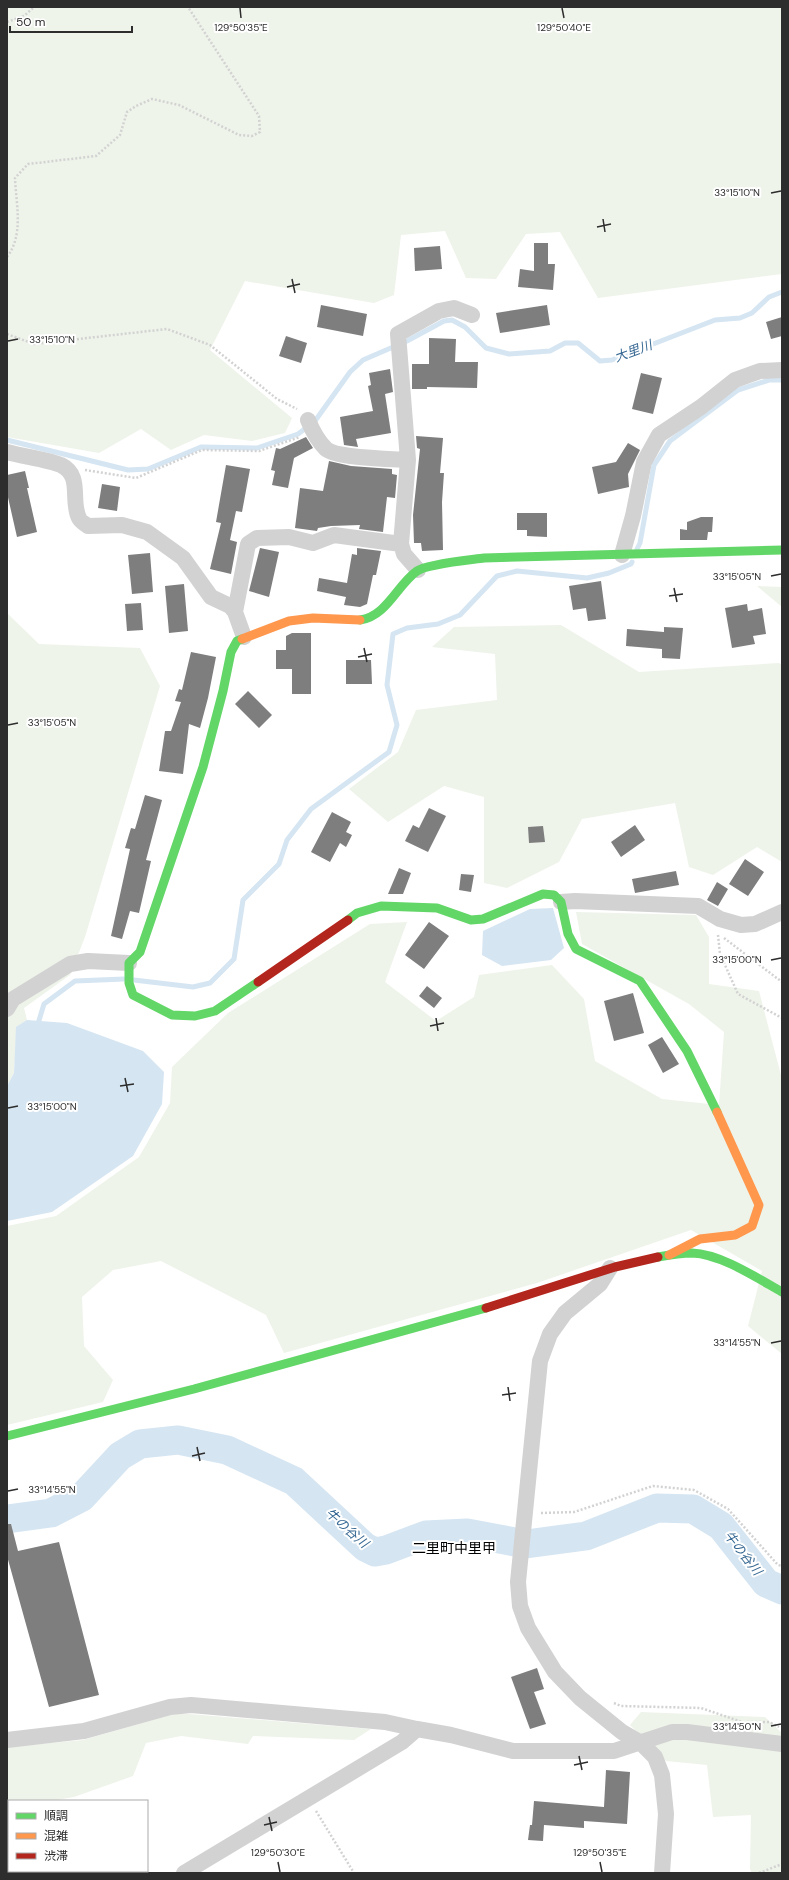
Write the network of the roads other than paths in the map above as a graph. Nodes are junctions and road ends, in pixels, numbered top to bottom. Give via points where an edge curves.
1 (472, 315) dead end
2 (782, 370) edge
3 (308, 421) road end
4 (7, 452) edge
5 (408, 460) junction
6 (401, 544) junction
7 (782, 550) edge
8 (622, 555) junction
9 (418, 570) junction
10 (235, 612) junction
11 (244, 637) junction
12 (561, 902) junction
13 (782, 912) edge
14 (129, 968) junction
15 (7, 1009) edge
16 (669, 1255) junction
17 (610, 1268) junction
18 (782, 1292) edge
19 (7, 1436) edge
20 (417, 1729) junction
21 (7, 1740) edge
22 (641, 1743) junction
23 (782, 1744) edge
24 (184, 1873) edge
25 (662, 1873) edge

1 - 5 street via 454,308 439,311 398,334
2 - 8 street via 760,371 735,380 659,436 644,462
3 - 5 street via 327,450 368,459
4 - 10 street via 61,465 71,473 79,519 88,526 122,525 147,532 183,558 211,597 230,606
5 - 6 street
6 - 9 street via 404,554
6 - 10 street via 334,534 313,543 289,537 257,538 248,544
7 - 8 street
8 - 9 street via 484,558
9 - 11 street via 378,613 362,620 313,618 290,621
10 - 11 street
11 - 14 street via 237,641 230,652 224,691 203,767 140,952
12 - 13 street via 698,906 720,919 740,925 755,924
12 - 14 street via 554,895 543,894 483,919 471,920 437,908 381,906 357,913 215,1011 195,1016 172,1015 133,995 129,983
12 - 16 street via 568,934 576,949 640,981 688,1051 759,1205 752,1226 735,1235 700,1239
14 - 15 street via 88,961 70,964 13,999
16 - 17 street
16 - 18 street via 694,1253 723,1262
17 - 19 street via 516,1300 295,1362
17 - 22 street via 600,1284 565,1313 550,1334 540,1361 518,1582 520,1606 528,1628 555,1672 580,1698 622,1732
20 - 21 street via 385,1722 191,1705 170,1707 84,1731
20 - 22 street via 513,1751 614,1751
20 - 24 street via 402,1742
22 - 23 street via 672,1732 687,1732
22 - 25 street via 655,1757 662,1775 666,1814

